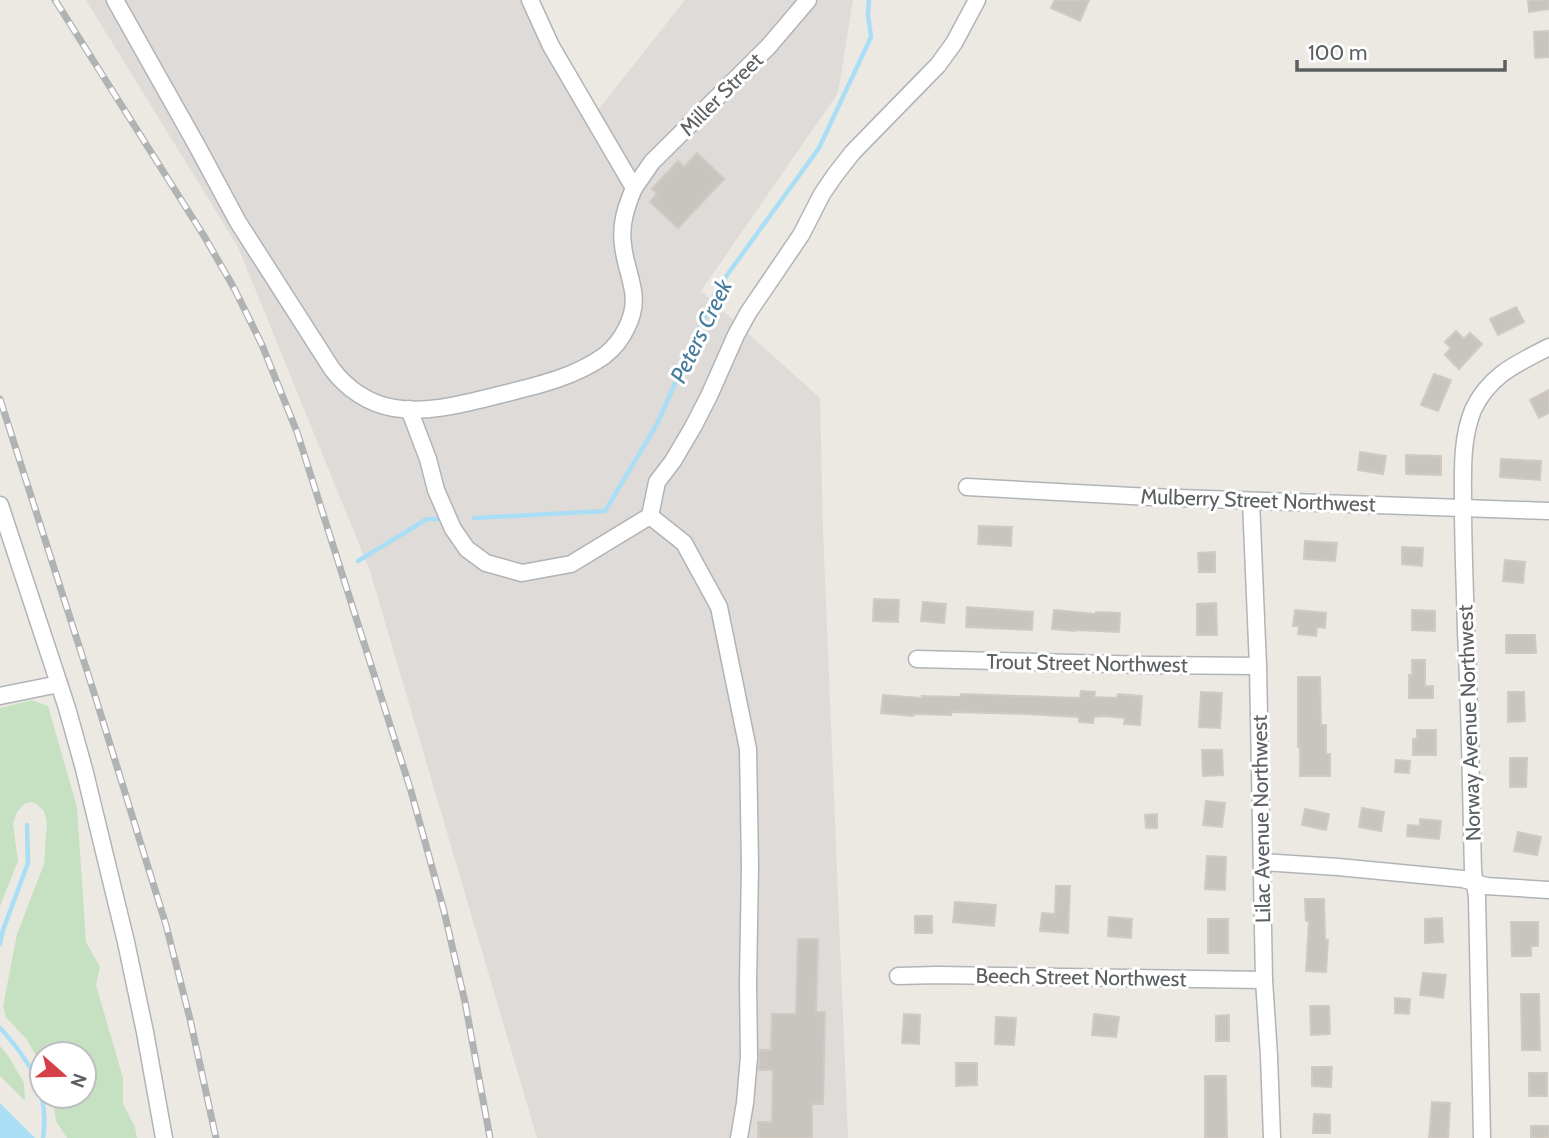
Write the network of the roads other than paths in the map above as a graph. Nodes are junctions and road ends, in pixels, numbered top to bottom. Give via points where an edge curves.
1 (114, 0) edge
2 (530, 0) edge
3 (808, 0) edge
4 (977, 0) edge
5 (634, 188) junction
6 (1549, 347) edge
7 (409, 409) junction
8 (967, 487) dead end
9 (1251, 501) junction
10 (0, 505) edge
11 (1463, 507) junction
12 (1549, 511) edge
13 (650, 516) junction
14 (4, 530) edge
15 (917, 659) dead end
16 (1258, 666) junction
17 (59, 684) junction
18 (0, 696) edge
19 (1262, 862) junction
20 (1476, 883) junction
21 (1549, 890) edge
22 (898, 976) dead end
23 (1264, 980) junction
24 (164, 1138) edge
25 (739, 1138) edge
26 (1272, 1138) edge
27 (1482, 1138) edge

1 - 7 street, Miller Street via 238,222 332,369 363,397
2 - 5 street via 551,46
3 - 5 street, Miller Street via 768,47 652,162
4 - 13 street via 938,65 835,174 736,335 693,427 657,482
5 - 7 street, Miller Street via 622,224 622,242 634,309 628,327 605,356 548,383 461,404
6 - 11 street, Norway Avenue Northwest via 1506,370 1478,400 1465,444
7 - 13 street via 453,529 467,549 486,563 523,573 571,564
8 - 9 street, Mulberry Street Northwest
9 - 11 street, Mulberry Street Northwest
9 - 16 street, Lilac Avenue Northwest
10 - 14 street
11 - 12 street, Mulberry Street Northwest
11 - 20 street, Norway Avenue Northwest
13 - 25 street via 684,543 719,607 748,749 750,1056
14 - 17 street
15 - 16 street, Trout Street Northwest
16 - 19 street, Lilac Avenue Northwest
17 - 18 street
17 - 24 street via 126,943
19 - 20 street
19 - 23 street, Lilac Avenue Northwest
20 - 21 street
20 - 27 street, Norway Avenue Northwest
22 - 23 street, Beech Street Northwest
23 - 26 street, Lilac Avenue Northwest

